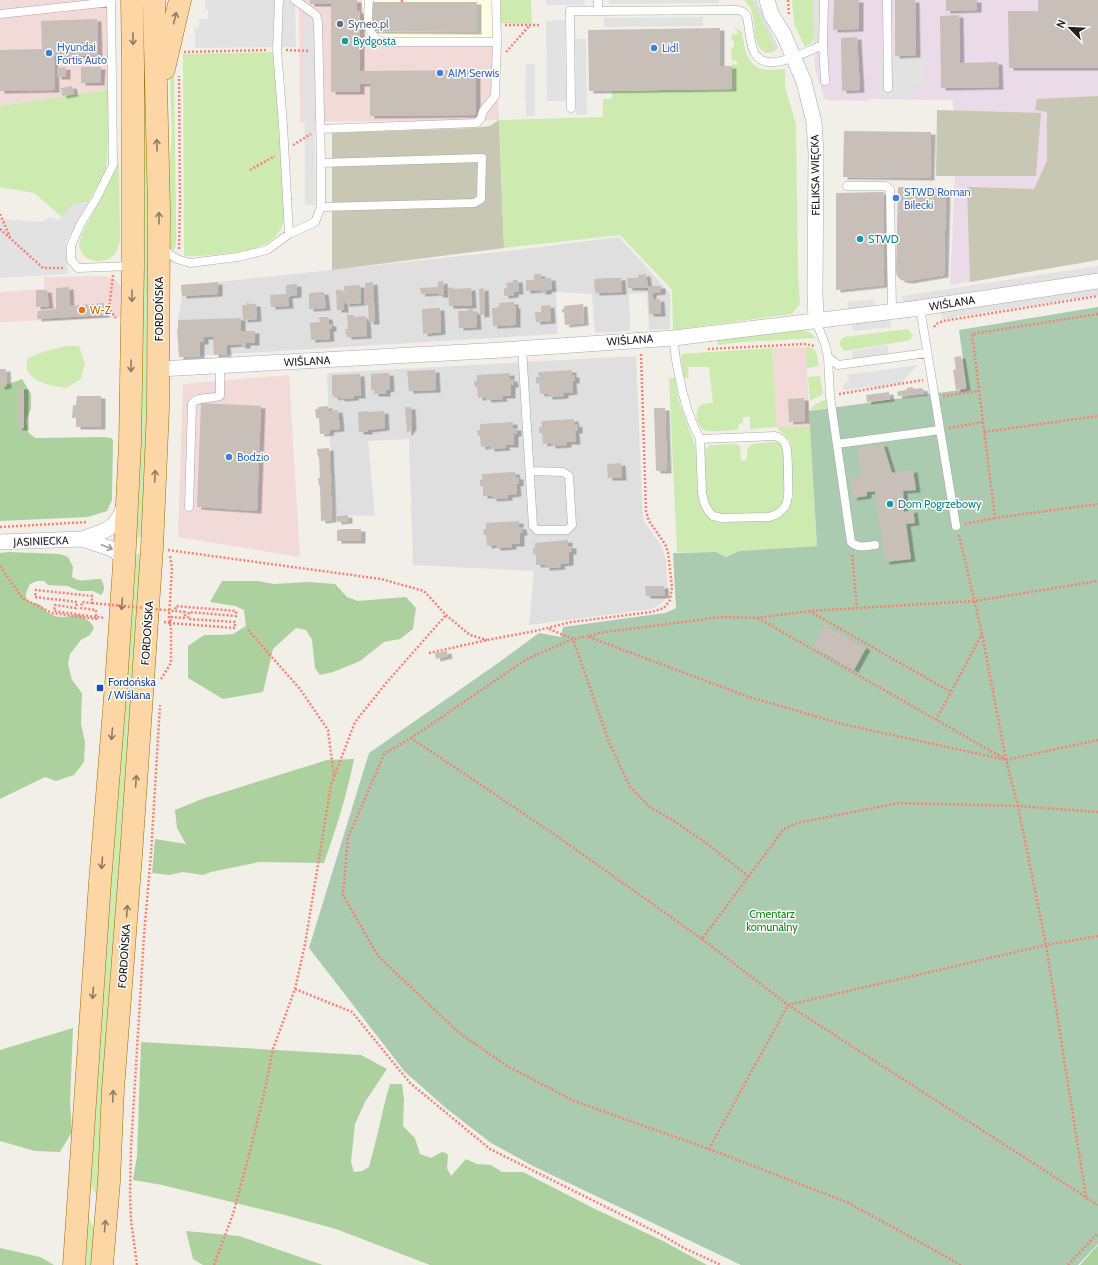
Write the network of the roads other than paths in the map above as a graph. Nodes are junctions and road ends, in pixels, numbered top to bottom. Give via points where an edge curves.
1 (132, 0) edge
2 (154, 0) edge
3 (180, 0) edge
4 (279, 0) edge
5 (295, 0) edge
6 (369, 0) edge
7 (496, 0) edge
8 (598, 0) edge
9 (767, 0) edge
10 (779, 0) edge
11 (824, 0) edge
12 (887, 0) edge
13 (598, 10) junction
14 (0, 14) edge
15 (784, 34) junction
16 (497, 42) junction
17 (823, 45) junction
18 (794, 57) junction
19 (825, 81) dead end
20 (888, 88) dead end
21 (156, 97) junction
22 (571, 108) dead end
23 (320, 129) junction
24 (321, 163) junction
25 (847, 186) dead end
26 (321, 208) junction
27 (289, 234) junction
28 (169, 246) junction
29 (133, 266) junction
30 (1098, 281) edge
31 (920, 308) junction
32 (892, 311) junction
33 (816, 321) junction
34 (674, 338) junction
35 (522, 348) junction
36 (927, 353) junction
37 (828, 357) junction
38 (220, 366) junction
39 (159, 369) junction
40 (940, 430) junction
41 (700, 440) junction
42 (837, 444) junction
43 (530, 471) junction
44 (128, 488) junction
45 (189, 507) dead end
46 (956, 526) road end
47 (82, 539) junction
48 (0, 542) edge
49 (875, 545) dead end
50 (124, 565) junction
51 (74, 1265) edge
52 (102, 1265) edge

1 -> 29 main road
2 - 21 main road, FORDOŃSKA
21 -> 3 main road
4 - 27 lane via 277,50
5 - 23 lane via 316,15 318,22
6 - 16 lane via 368,25 372,36 383,42
7 - 16 lane
8 - 13 lane
9 - 15 street, FELIKSA WIĘCKA
10 - 15 street, FELIKSA WIĘCKA
11 - 17 lane
12 - 20 lane
13 - 18 lane via 742,11 746,16 752,49 757,58 766,62 776,62
13 - 22 lane via 570,11
14 - 29 lane via 111,2 113,165 80,225 71,246 71,260 78,268
15 - 18 street, FELIKSA WIĘCKA
16 - 23 lane via 495,96 477,123
17 - 18 lane
17 - 19 lane
18 - 33 street, FELIKSA WIĘCKA via 804,82 814,122
28 -> 21 main road, FORDOŃSKA
23 - 24 lane
24 - 26 lane
24 - 26 lane via 482,158 481,199 474,203
25 - 32 lane via 886,186 890,189
26 - 27 lane via 315,222
27 - 28 lane via 267,250 238,257 190,263 168,253
28 - 39 main road, FORDOŃSKA
29 -> 44 main road
30 - 31 street, WIŚLANA
31 - 32 street, WIŚLANA
31 - 36 lane
32 - 33 street, WIŚLANA
33 - 34 street, WIŚLANA
33 - 37 lane
34 - 35 street, WIŚLANA via 643,348
34 - 41 lane via 674,351 684,401
35 - 38 street, WIŚLANA
35 - 43 lane
36 - 37 lane via 838,365
36 - 40 lane
37 - 42 lane via 830,396
38 - 39 street, WIŚLANA
38 - 45 lane via 220,396 197,399 192,404
52 -> 39 main road, FORDOŃSKA via 131,856 160,549
40 - 42 lane
40 - 46 lane
41 - 41 lane via 779,437 786,444 789,496 782,510 769,517 713,516 704,500
42 - 49 lane via 851,542 862,547
43 - 43 lane via 533,526 536,530 567,530 572,525 569,476 563,472
44 - 47 street, JASINIECKA via 122,510 114,525
44 - 50 main road
47 - 48 street, JASINIECKA
47 -> 50 street, JASINIECKA via 112,549 118,553
50 -> 51 main road

